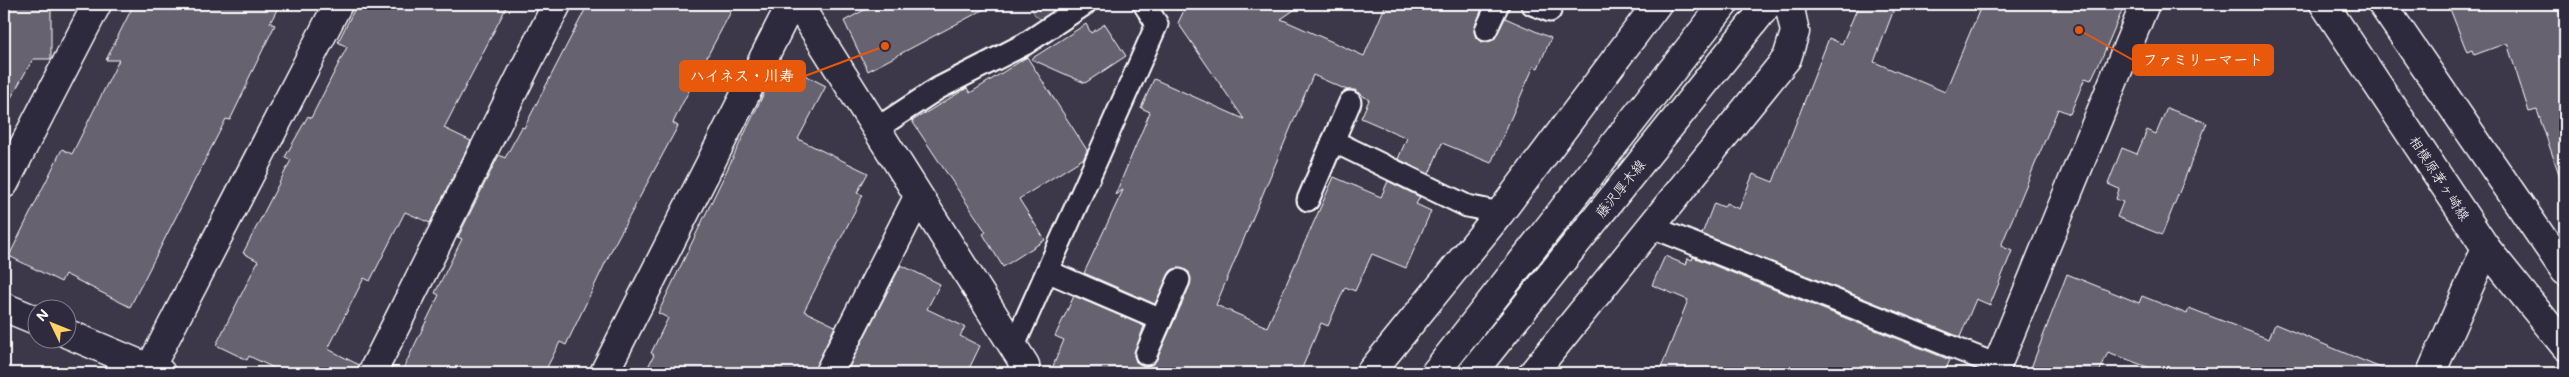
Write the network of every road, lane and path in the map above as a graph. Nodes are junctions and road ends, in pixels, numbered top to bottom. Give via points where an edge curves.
1 (97, 4) edge
2 (338, 4) edge
3 (791, 4) edge
4 (798, 4) edge
5 (1085, 4) edge
6 (1144, 4) edge
7 (1498, 4) edge
8 (1657, 4) edge
9 (1724, 4) edge
10 (1768, 4) edge
11 (1790, 4) edge
12 (2145, 4) edge
13 (2324, 4) edge
14 (2382, 4) edge
15 (552, 5) edge
16 (1486, 30) dead end
17 (1350, 102) dead end
18 (876, 129) junction
19 (1333, 141) junction
20 (4, 184) edge
21 (918, 196) junction
22 (1308, 200) dead end
23 (1500, 213) junction
24 (1652, 227) junction
25 (2486, 248) junction
26 (1048, 271) junction
27 (2565, 271) edge
28 (1179, 280) dead end
29 (4, 307) edge
30 (28, 317) edge
31 (1161, 320) junction
32 (78, 338) edge
33 (2565, 346) edge
34 (1013, 348) junction
35 (1146, 354) dead end
36 (1995, 369) edge
37 (156, 371) edge
38 (372, 373) edge
39 (604, 373) edge
40 (829, 373) edge
41 (1021, 373) edge
42 (1370, 373) edge
43 (1435, 373) edge
44 (1472, 373) edge
45 (1533, 373) edge
46 (2431, 373) edge

1 - 20 street
2 - 37 street
3 - 39 street
4 - 18 street
5 - 18 lane via 1025,44 937,89
6 - 26 lane via 1157,24
7 - 16 lane
8 - 23 street
9 - 43 street
10 - 44 street, 藤沢厚木線
11 - 24 street via 1795,32 1787,58
12 - 36 street
13 - 25 street, 相模原茅ヶ崎線
14 - 27 street
15 - 38 street
17 - 19 lane
18 - 21 street
19 - 22 lane
19 - 23 lane via 1467,206
21 - 34 street
21 - 40 street
23 - 42 street
24 - 36 lane
24 - 45 street
25 - 33 street, 相模原茅ヶ崎線
25 - 46 street
26 - 31 lane
26 - 34 lane
28 - 31 lane
29 - 30 street
31 - 35 lane
32 - 37 street
34 - 41 street via 1025,364

